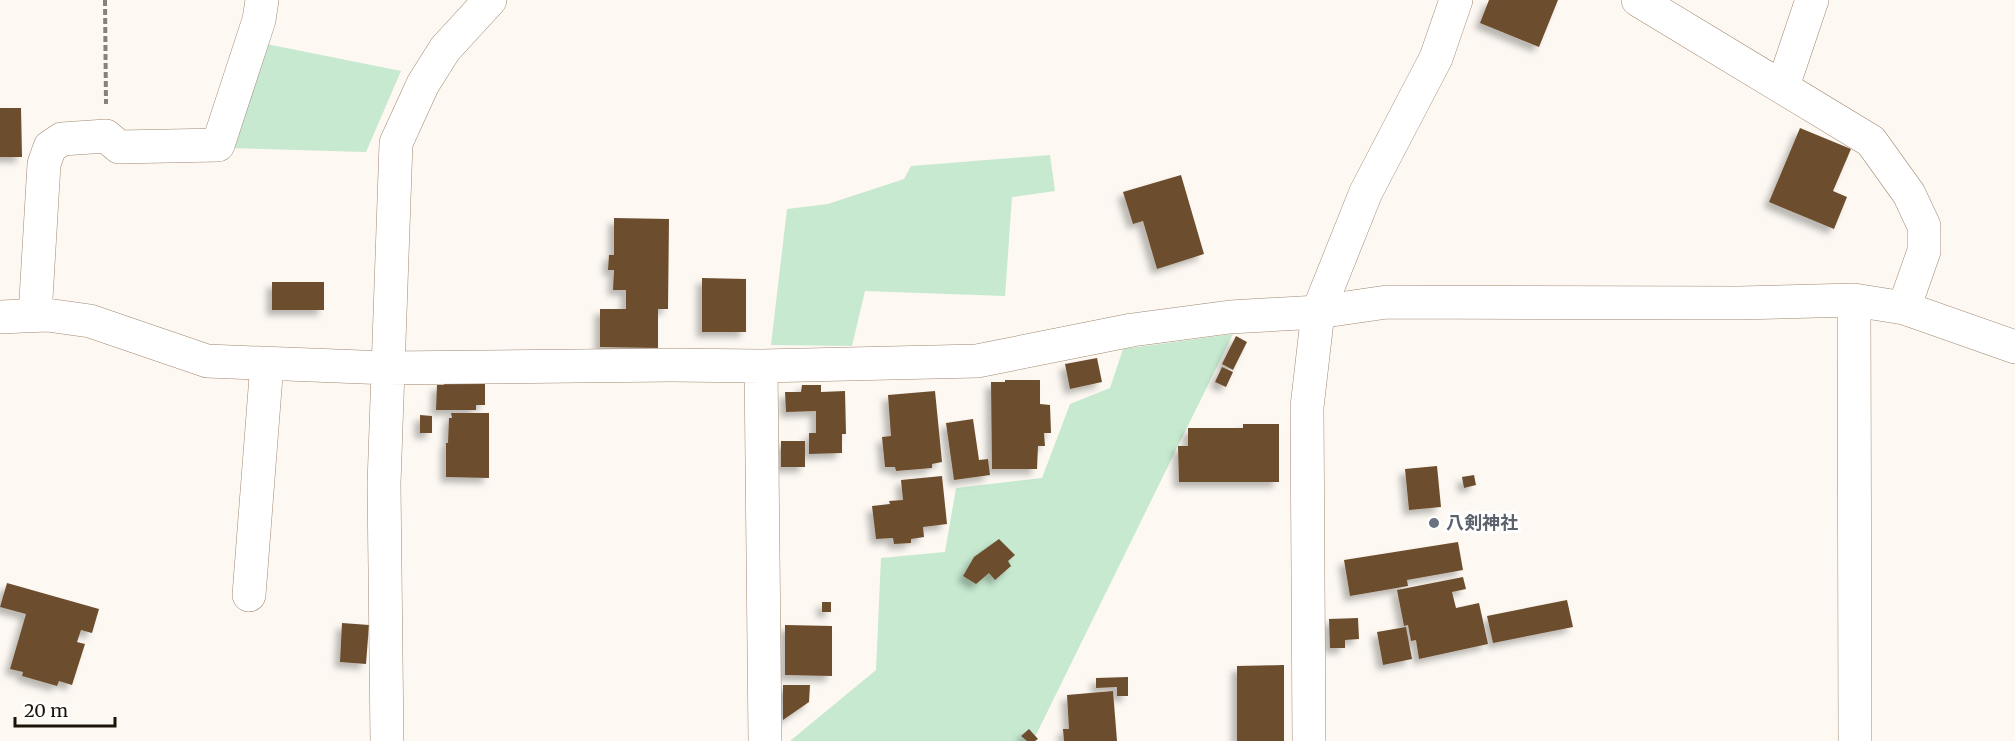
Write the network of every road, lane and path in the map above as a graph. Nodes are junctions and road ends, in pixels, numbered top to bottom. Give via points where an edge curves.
1 (105, 0) edge
2 (262, 0) edge
3 (490, 0) edge
4 (1456, 0) edge
5 (1638, 0) edge
6 (1812, 0) edge
7 (1783, 86) junction
8 (106, 136) junction
9 (1854, 300) junction
10 (1904, 308) junction
11 (1318, 312) junction
12 (35, 316) junction
13 (0, 317) edge
14 (2015, 347) edge
15 (267, 363) junction
16 (761, 366) junction
17 (388, 368) junction
18 (249, 595) dead end
19 (387, 741) edge
20 (765, 741) edge
21 (1309, 741) edge
22 (1856, 741) edge

1 - 8 path
2 - 8 street via 218,145 118,147
3 - 17 street via 445,49 423,84 396,143
4 - 11 street via 1436,58 1366,192
5 - 7 street
6 - 7 street
7 - 10 street via 1871,141 1909,194 1924,226 1924,251
8 - 12 street via 62,139 50,147 44,164
9 - 10 street
9 - 11 street via 1387,302
9 - 22 street
10 - 14 street
11 - 16 street via 1230,317 1132,330 977,361
11 - 21 street via 1307,407
12 - 13 street
12 - 15 street via 90,321 207,361
15 - 17 street
15 - 18 street
16 - 17 street
16 - 20 street
17 - 19 street via 384,484

